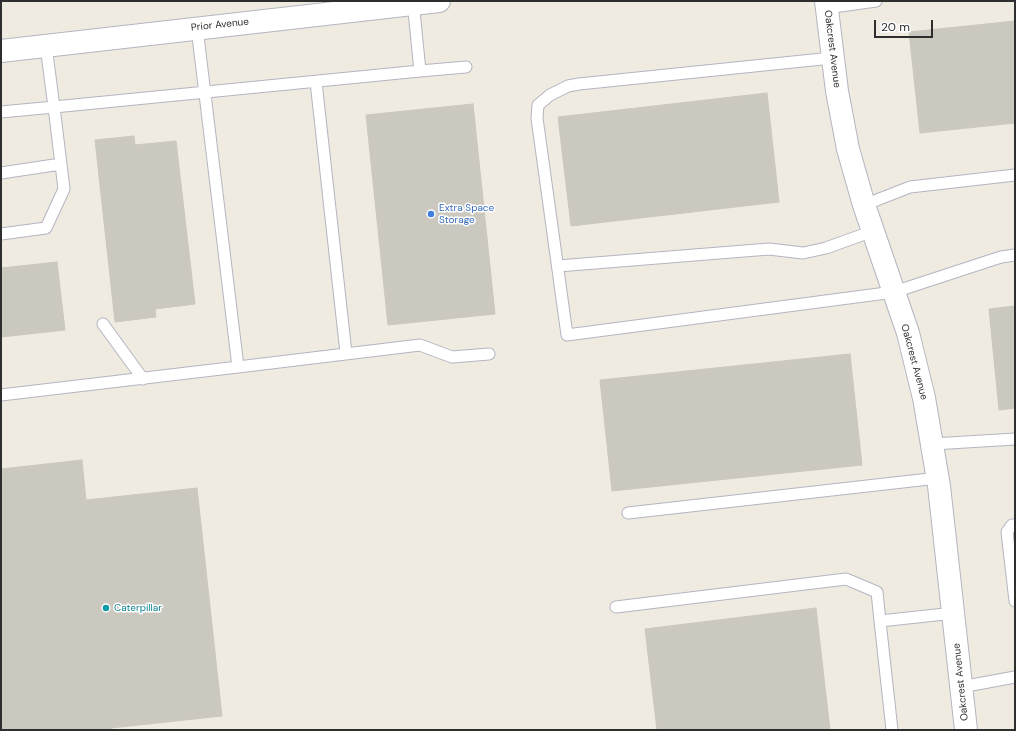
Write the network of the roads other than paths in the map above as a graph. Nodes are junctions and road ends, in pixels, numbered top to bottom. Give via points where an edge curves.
1 (439, 1) edge
2 (876, 1) edge
3 (413, 2) edge
4 (826, 5) edge
5 (197, 28) junction
6 (46, 46) junction
7 (1, 51) edge
8 (832, 58) junction
9 (466, 67) dead end
10 (420, 71) junction
11 (316, 82) junction
12 (205, 92) junction
13 (54, 107) junction
14 (1, 112) edge
15 (61, 164) junction
16 (1, 173) edge
17 (1015, 175) edge
18 (864, 206) junction
19 (873, 231) junction
20 (1, 234) edge
21 (1015, 255) edge
22 (558, 266) junction
23 (894, 292) junction
24 (104, 324) dead end
25 (346, 353) junction
26 (489, 354) dead end
27 (238, 367) junction
28 (143, 379) junction
29 (1, 395) edge
30 (1015, 439) edge
31 (933, 444) junction
32 (938, 478) junction
33 (628, 514) dead end
34 (1015, 525) edge
35 (1015, 601) edge
36 (616, 607) dead end
37 (954, 613) junction
38 (880, 620) junction
39 (1015, 677) edge
40 (961, 687) junction
41 (892, 730) edge
42 (966, 730) edge

1 - 3 street, Prior Avenue
2 - 4 lane
3 - 5 street, Prior Avenue
3 - 10 lane
4 - 8 street, Oakcrest Avenue
5 - 6 street, Prior Avenue
5 - 12 lane
6 - 7 street, Prior Avenue
6 - 13 lane
8 - 18 street, Oakcrest Avenue via 848,149
8 - 22 lane via 579,84 568,86 538,104 536,118
9 - 10 lane
10 - 11 lane
11 - 12 lane
11 - 25 lane
12 - 13 lane
12 - 27 lane
13 - 14 lane
13 - 15 lane
15 - 16 lane
15 - 20 lane via 64,189 46,228
17 - 18 lane via 910,187
18 - 19 street, Oakcrest Avenue
19 - 22 lane via 826,248 803,253 769,249
19 - 23 street, Oakcrest Avenue
21 - 23 lane via 1001,256
22 - 23 lane via 568,335
23 - 31 street, Oakcrest Avenue via 908,333
24 - 28 lane
25 - 26 lane via 420,345 452,357
25 - 27 lane
27 - 28 lane
28 - 29 lane
30 - 31 lane
31 - 32 street, Oakcrest Avenue
32 - 33 lane
32 - 37 street, Oakcrest Avenue
34 - 35 lane via 1006,532
36 - 38 lane via 846,580 877,592
37 - 38 lane
37 - 40 street, Oakcrest Avenue
38 - 41 lane
39 - 40 lane
40 - 42 street, Oakcrest Avenue

